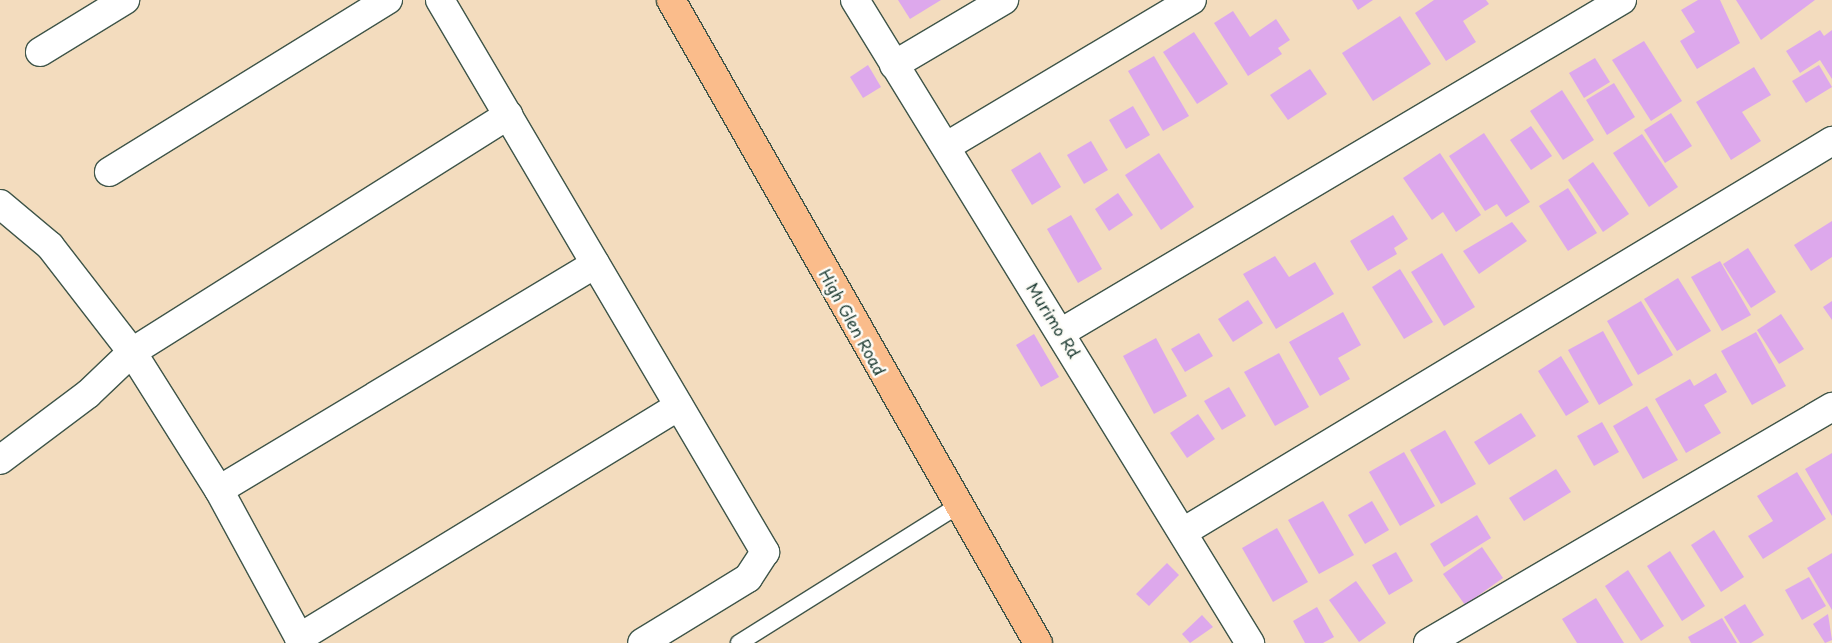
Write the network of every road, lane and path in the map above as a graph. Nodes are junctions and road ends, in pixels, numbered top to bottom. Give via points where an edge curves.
1 (124, 0) edge
2 (388, 0) edge
3 (440, 0) edge
4 (671, 0) edge
5 (855, 0) edge
6 (1004, 0) edge
7 (1192, 0) edge
8 (1622, 0) edge
9 (40, 52) dead end
10 (894, 65) junction
11 (509, 115) junction
12 (1832, 141) edge
13 (947, 146) junction
14 (109, 172) dead end
15 (0, 204) edge
16 (595, 264) junction
17 (1062, 332) junction
18 (132, 352) junction
19 (680, 406) junction
20 (1832, 406) edge
21 (0, 460) edge
22 (219, 490) junction
23 (956, 507) junction
24 (1183, 532) junction
25 (301, 641) edge
26 (744, 641) edge
27 (642, 643) edge
28 (1038, 643) edge
29 (1250, 643) edge
30 (1428, 643) edge

1 - 9 street
2 - 14 street
3 - 11 street
4 - 23 main road, High Glen Road
5 - 10 street, Murimo Rd
6 - 10 street
7 - 13 street
8 - 17 street
10 - 13 street, Murimo Rd
11 - 16 street
11 - 18 street
12 - 24 street
13 - 17 street, Murimo Rd
15 - 18 street via 50,246
16 - 19 street
16 - 22 street
17 - 24 street, Murimo Rd
18 - 21 street via 88,394
18 - 22 street
19 - 25 street
19 - 27 street via 765,552 748,578
20 - 30 street
22 - 25 street
23 - 26 lane
23 - 28 main road, High Glen Road
24 - 29 street, Murimo Rd

